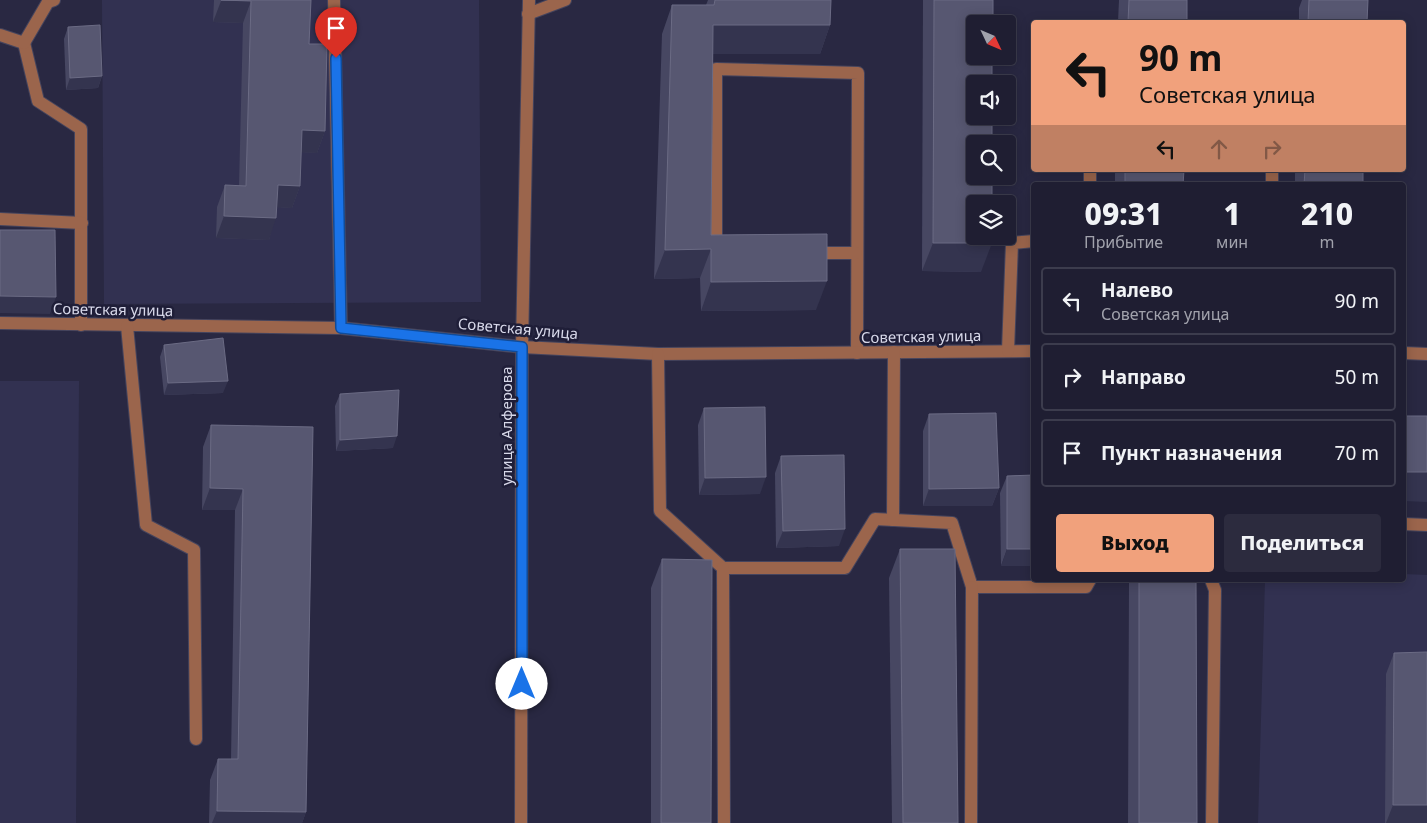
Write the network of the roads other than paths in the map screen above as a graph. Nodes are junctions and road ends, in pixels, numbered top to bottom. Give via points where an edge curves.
1 (54, 0) edge
2 (334, 0) edge
3 (529, 0) edge
4 (565, 0) edge
5 (528, 14) junction
6 (0, 35) edge
7 (24, 43) junction
8 (0, 219) edge
9 (82, 223) junction
10 (1031, 240) edge
11 (725, 253) edge
12 (800, 253) edge
13 (856, 253) junction
14 (0, 324) edge
15 (81, 325) junction
16 (127, 326) junction
17 (341, 328) junction
18 (522, 347) junction
19 (1008, 351) junction
20 (1031, 351) edge
21 (894, 352) junction
22 (857, 353) junction
23 (1406, 353) edge
24 (658, 354) junction
25 (1427, 354) edge
26 (893, 520) junction
27 (1406, 524) edge
28 (1427, 525) edge
29 (723, 568) junction
30 (1089, 582) edge
31 (1212, 582) edge
32 (972, 587) junction
33 (196, 739) dead end
34 (521, 823) edge
35 (724, 823) edge
36 (970, 823) edge
37 (1212, 823) edge

1 - 7 street via 48,2
2 - 17 street
3 - 5 street, улица Алферова
4 - 5 street
5 - 18 street, улица Алферова
6 - 7 street
7 - 9 street via 38,101 81,129
8 - 9 street
9 - 15 street
10 - 19 street via 1012,243
11 - 13 street via 716,253 716,69 858,73
12 - 13 street
13 - 22 street
14 - 15 street, Советская улица
15 - 16 street, Советская улица
16 - 17 street, Советская улица
16 - 33 street via 146,525 194,550
17 - 18 street, Советская улица
18 - 24 street, Советская улица
18 - 34 street, улица Алферова
19 - 20 street, Советская улица
19 - 21 street, Советская улица
21 - 22 street, Советская улица
21 - 26 street
22 - 24 street, Советская улица
23 - 25 street
24 - 29 street via 660,511
26 - 29 street via 875,519 844,568
26 - 32 street via 952,523
27 - 28 street
29 - 35 street
30 - 32 street via 1086,587
31 - 37 street via 1215,590
32 - 36 street

